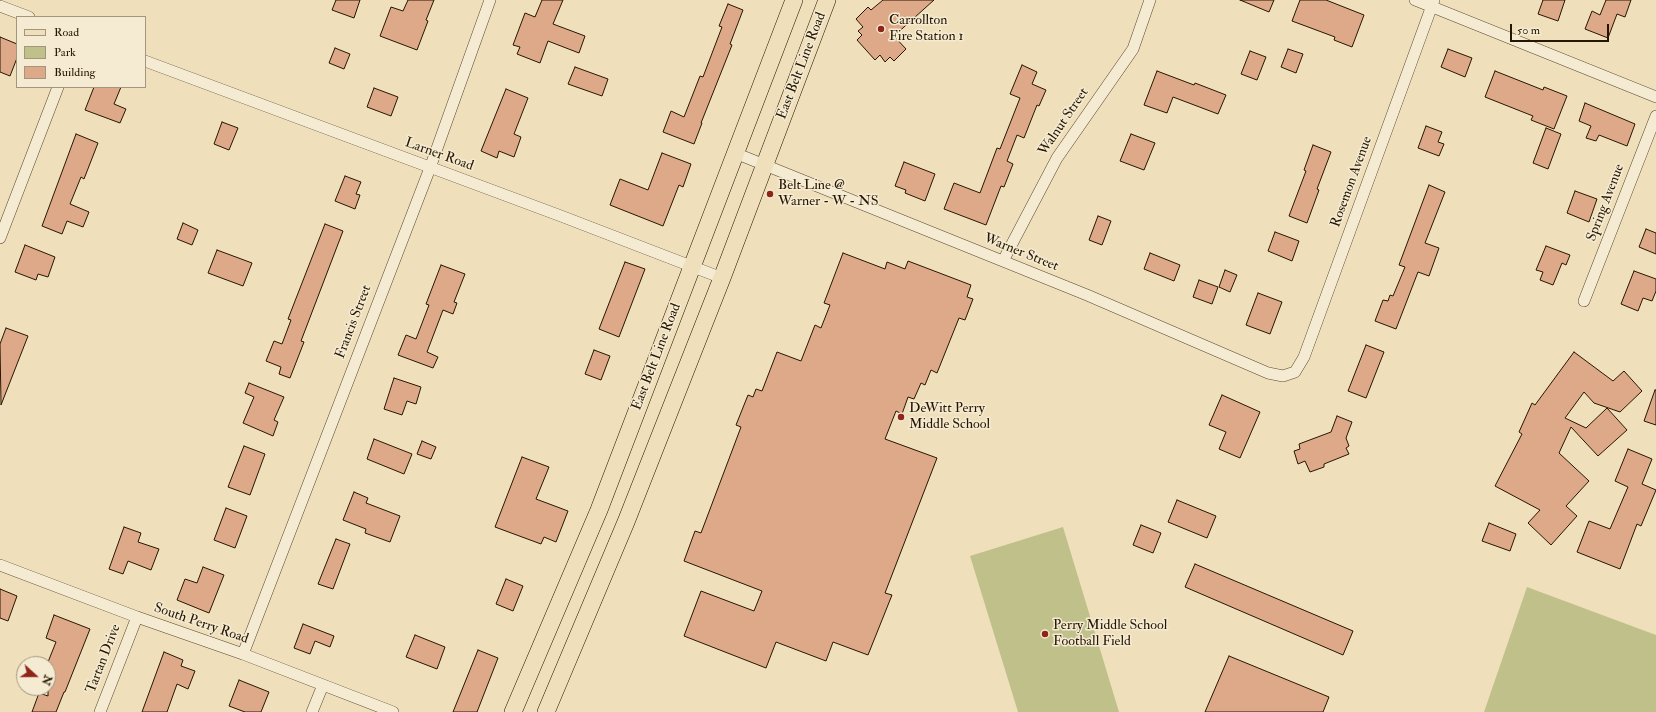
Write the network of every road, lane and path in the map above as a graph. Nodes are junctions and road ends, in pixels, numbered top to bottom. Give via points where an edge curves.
1 (490, 0) edge
2 (794, 0) edge
3 (827, 0) edge
4 (1150, 0) edge
5 (1415, 0) edge
6 (1433, 3) edge
7 (0, 6) edge
8 (26, 16) edge
9 (146, 61) edge
10 (58, 88) edge
11 (1656, 97) edge
12 (1656, 116) edge
13 (735, 153) junction
14 (764, 164) junction
15 (430, 168) junction
16 (0, 238) edge
17 (1003, 262) junction
18 (692, 266) junction
19 (722, 278) junction
20 (1584, 301) dead end
21 (1295, 372) joint
22 (0, 565) edge
23 (137, 617) junction
24 (243, 654) junction
25 (323, 685) junction
26 (100, 712) edge
27 (312, 712) edge
28 (393, 712) edge
29 (513, 712) edge
30 (546, 712) edge

1 - 15 street, Francis Street
2 - 13 main road, East Belt Line Road
3 - 14 main road, East Belt Line Road
4 - 17 street, Walnut Street via 1133,49 1057,158
5 - 6 street
6 - 11 street
6 - 21 street, Rosemon Avenue via 1304,357
7 - 8 street
9 - 15 street, Larner Road
10 - 16 street
12 - 20 street, Spring Avenue
13 - 14 street, Warner Street
13 - 18 main road, East Belt Line Road
14 - 17 street, Warner Street
14 - 19 main road, East Belt Line Road
15 - 18 street, Larner Road
15 - 24 street, Francis Street
17 - 21 street, Warner Street via 1268,372 1283,376
18 - 19 street, Larner Road
18 - 29 main road, East Belt Line Road via 599,510
19 - 30 main road, East Belt Line Road via 626,522
22 - 23 street, South Perry Road
23 - 24 street, South Perry Road
23 - 26 street, Tartan Drive
24 - 25 street, South Perry Road
25 - 27 street
25 - 28 street, South Perry Road

